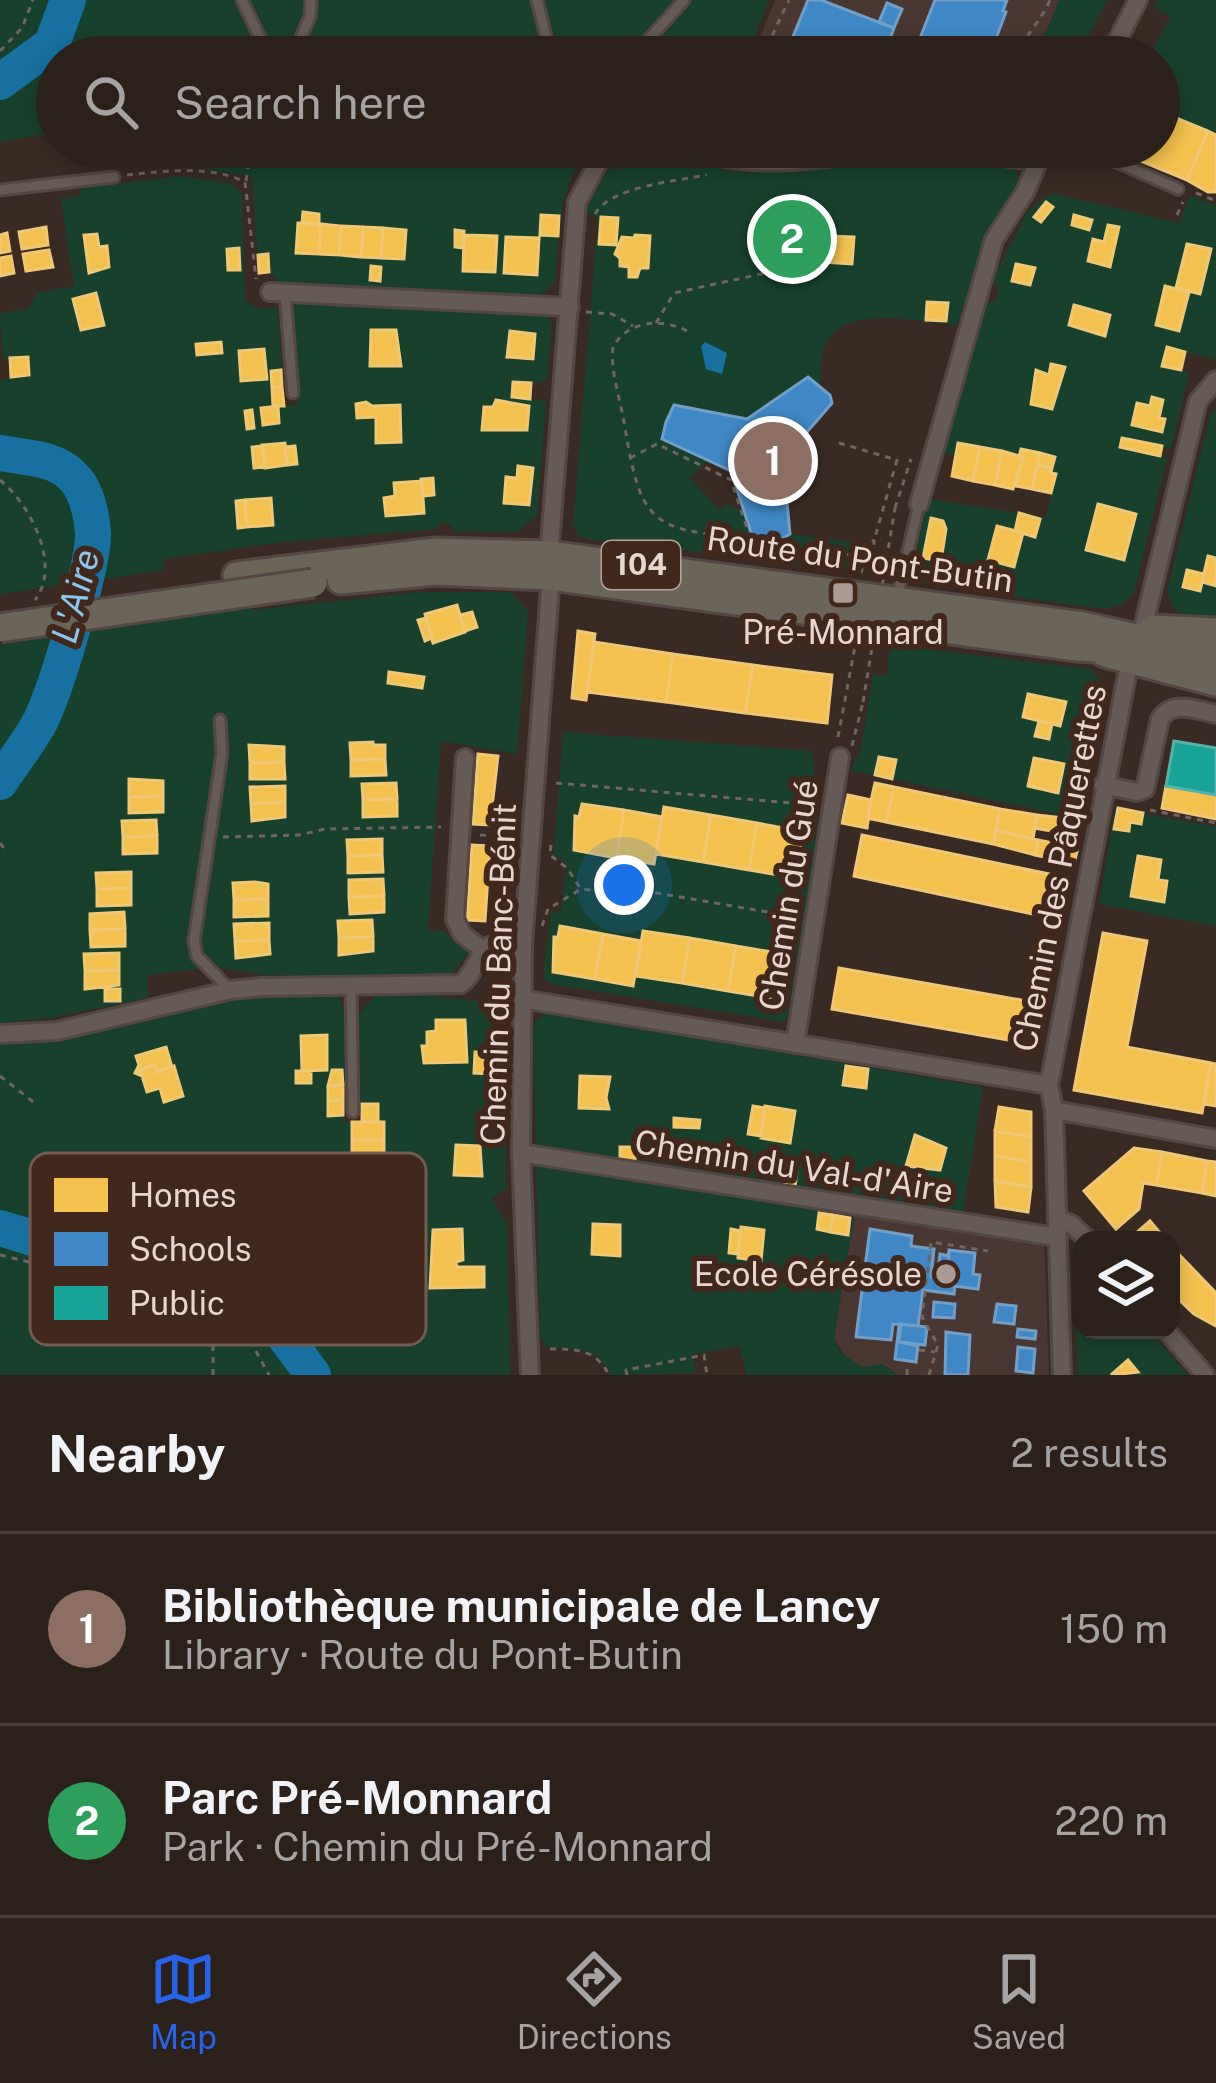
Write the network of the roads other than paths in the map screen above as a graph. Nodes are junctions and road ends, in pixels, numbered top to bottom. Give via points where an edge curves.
1 (242, 0) edge
2 (311, 0) edge
3 (537, 0) edge
4 (683, 0) edge
5 (1138, 0) edge
6 (258, 36) edge
7 (302, 36) edge
8 (546, 36) edge
9 (651, 36) edge
10 (1120, 36) edge
11 (1036, 168) edge
12 (1130, 168) edge
13 (593, 169) edge
14 (114, 177) road end
15 (0, 190) edge
16 (1183, 191) road end
17 (278, 293) joint
18 (570, 307) junction
19 (1216, 380) edge
20 (293, 393) dead end
21 (919, 504) joint
22 (550, 566) junction
23 (312, 574) junction
24 (897, 599) junction
25 (13, 609) edge
26 (0, 628) edge
27 (1143, 628) junction
28 (1080, 637) junction
29 (1213, 647) edge
30 (1130, 659) junction
31 (1216, 682) edge
32 (1216, 714) edge
33 (220, 720) dead end
34 (841, 757) road end
35 (465, 758) dead end
36 (1103, 785) junction
37 (523, 944) junction
38 (483, 950) junction
39 (351, 986) junction
40 (231, 990) junction
41 (522, 999) junction
42 (0, 1034) edge
43 (795, 1044) junction
44 (1049, 1084) junction
45 (1054, 1110) junction
46 (353, 1112) dead end
47 (1216, 1139) edge
48 (521, 1153) junction
49 (1057, 1228) junction
50 (1078, 1231) edge
51 (1174, 1339) edge
52 (530, 1375) edge
53 (1062, 1375) edge
54 (1205, 1375) edge

1 - 6 lane
2 - 7 lane
3 - 8 lane
4 - 9 lane
5 - 10 street
11 - 21 street via 994,240
12 - 16 lane
13 - 18 street, Chemin du Banc-Bénit via 577,202
14 - 15 lane
17 - 18 street
17 - 20 lane
18 - 22 street, Chemin du Banc-Bénit
19 - 27 street via 1198,401
21 - 24 lane
22 - 23 main road, Route du Pont-Butin / 104
22 - 24 main road, Route du Pont-Butin / 104
22 - 28 main road, Route du Pont-Butin / 104
22 - 37 street, Chemin du Banc-Bénit
23 - 25 main road, Route du Pont-Butin / 104
23 - 26 main road, Route du Pont-Butin / 104, bridge
24 - 28 main road, Route du Pont-Butin / 104
27 - 28 main road
27 - 29 main road
28 - 29 main road, Route du Pont-Butin / 104
28 - 30 main road
30 - 31 main road
30 - 36 street, Chemin des Pâquerettes
32 - 36 street via 1165,711 1144,789
33 - 40 lane via 194,941 210,974
34 - 43 street, Chemin du Gué
35 - 38 street via 454,919
36 - 44 street, Chemin des Pâquerettes
37 - 38 street
37 - 41 street, Chemin du Banc-Bénit
38 - 39 street via 461,984
39 - 40 street
39 - 46 lane
40 - 42 street via 57,1031
41 - 43 street, Chemin du Gué
41 - 48 street, Chemin du Banc-Bénit
43 - 44 street, Chemin du Gué
44 - 45 street, Chemin des Pâquerettes
45 - 47 street
45 - 49 street, Chemin des Pâquerettes
48 - 49 street, Chemin du Val-d'Aire
48 - 52 street, Chemin du Banc-Bénit
49 - 50 street
49 - 53 street, Chemin des Pâquerettes
51 - 54 street

